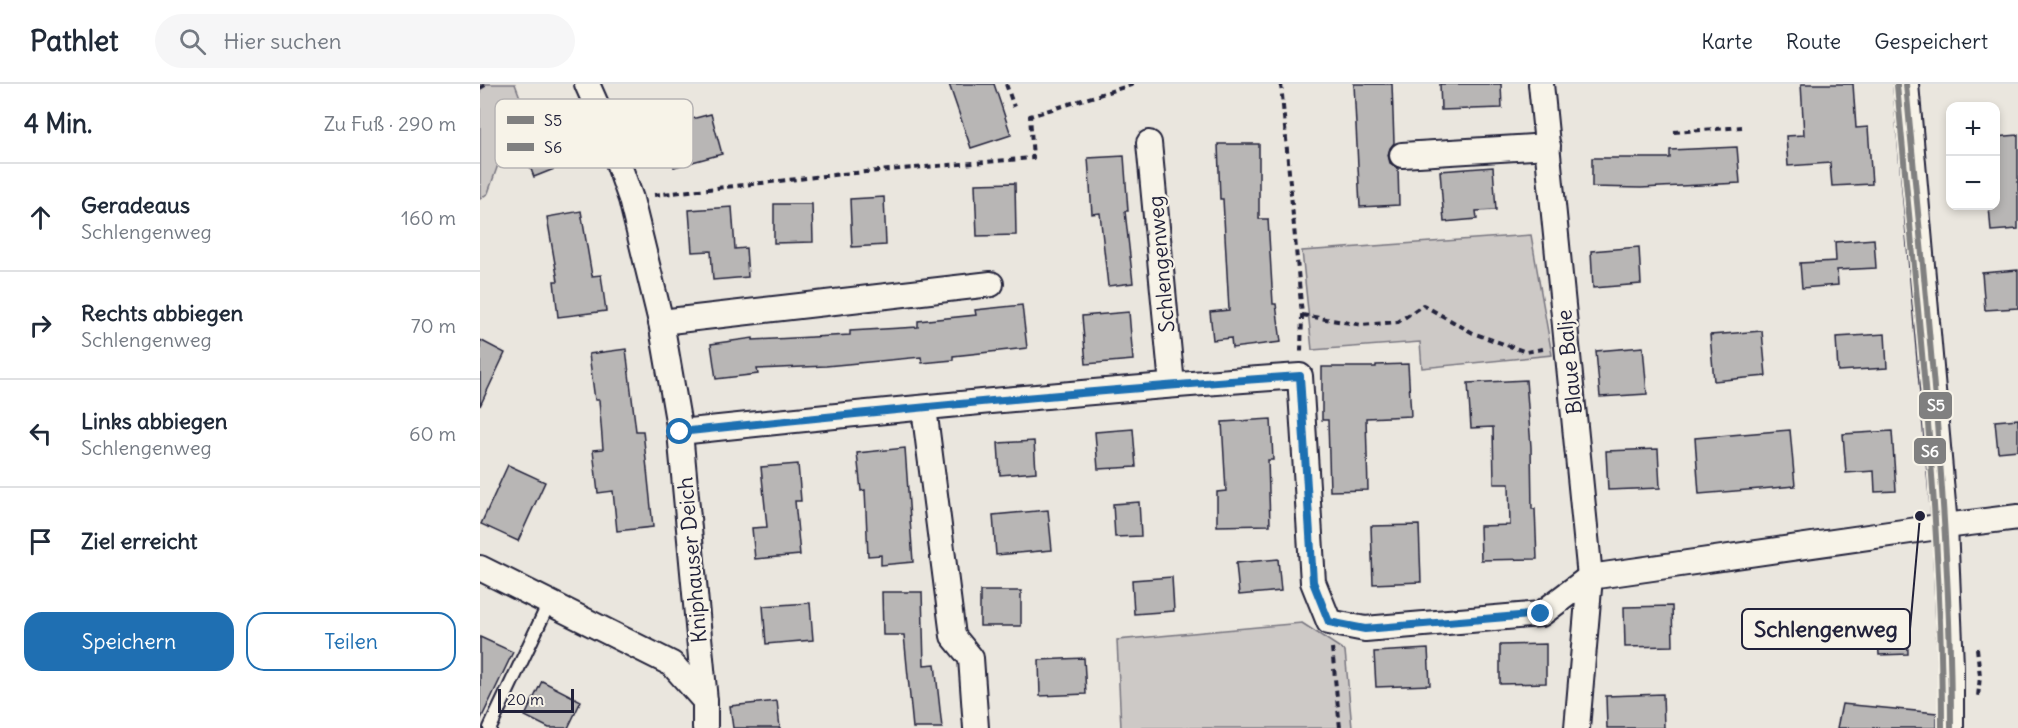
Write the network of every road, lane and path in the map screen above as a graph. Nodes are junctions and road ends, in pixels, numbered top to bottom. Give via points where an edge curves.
1 (487, 84) edge
2 (587, 84) edge
3 (1006, 84) edge
4 (1134, 84) edge
5 (1281, 84) edge
6 (1541, 84) edge
7 (1906, 84) edge
8 (480, 88) edge
9 (594, 99) edge
10 (1014, 107) dead end
11 (1742, 127) dead end
12 (1674, 132) dead end
13 (1149, 143) dead end
14 (1548, 147) junction
15 (1402, 155) dead end
16 (620, 168) edge
17 (631, 199) junction
18 (991, 284) dead end
19 (1302, 315) junction
20 (661, 322) junction
21 (1567, 345) junction
22 (1300, 376) junction
23 (1172, 385) junction
24 (924, 408) junction
25 (680, 432) junction
26 (2018, 517) edge
27 (1945, 526) junction
28 (480, 568) edge
29 (1590, 577) junction
30 (549, 603) junction
31 (1329, 622) junction
32 (705, 701) junction
33 (490, 728) edge
34 (705, 728) edge
35 (976, 728) edge
36 (1340, 728) edge
37 (1577, 728) edge
38 (1951, 728) edge

1 - 8 path
2 - 9 street, Kniphauser Deich
3 - 10 path
4 - 17 path via 1030,116 1033,158 842,174
5 - 19 path
6 - 14 street, Blaue Balje
7 - 27 street
11 - 12 path
13 - 23 street, Schlengenweg
14 - 15 street
14 - 21 street, Blaue Balje
16 - 17 street, Kniphauser Deich
17 - 20 street, Kniphauser Deich
18 - 20 street
19 - 21 path via 1362,325 1398,322 1423,305 1473,333 1526,352
19 - 22 path
20 - 25 street, Kniphauser Deich
21 - 29 street, Blaue Balje
22 - 23 street
22 - 31 street via 1313,582
23 - 24 street
24 - 25 street
24 - 35 street via 953,636 971,658
25 - 32 street, Kniphauser Deich
26 - 27 street
27 - 29 street
27 - 38 street
28 - 30 street
29 - 31 street via 1541,614 1365,629
29 - 37 street
30 - 32 street via 672,664
30 - 33 lane
31 - 36 path
32 - 34 street, Kniphauser Deich

